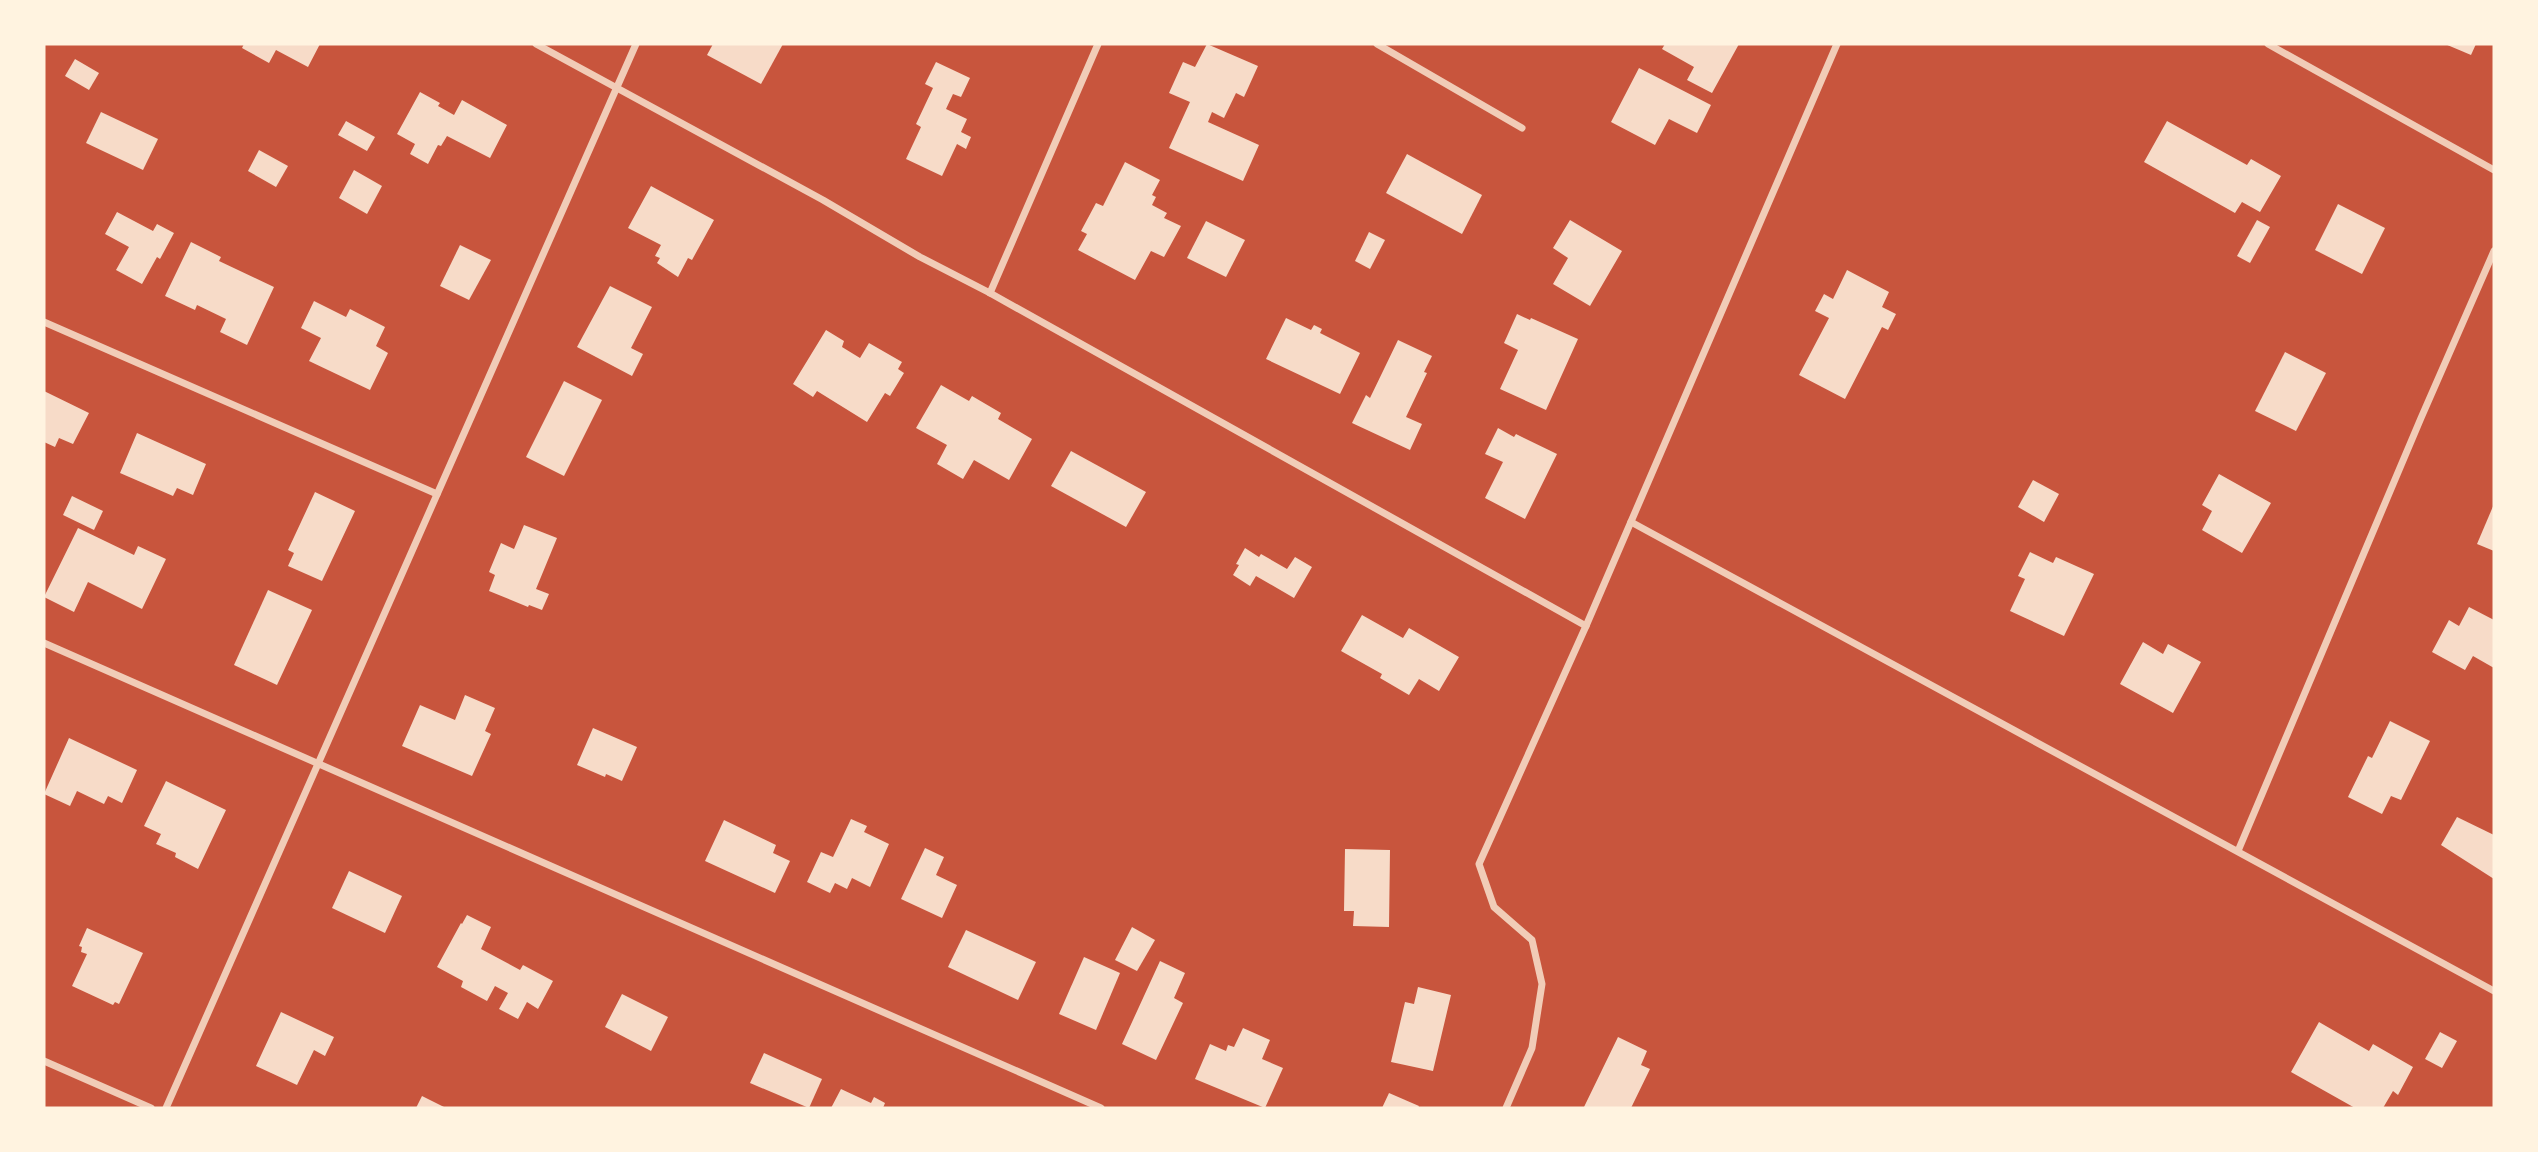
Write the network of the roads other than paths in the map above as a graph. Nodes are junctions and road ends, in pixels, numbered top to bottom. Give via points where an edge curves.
1 (536, 44) edge
2 (636, 44) edge
3 (1098, 44) edge
4 (1377, 44) edge
5 (1837, 44) edge
6 (2268, 44) edge
7 (616, 88) junction
8 (1522, 128) dead end
9 (2494, 170) edge
10 (2494, 251) edge
11 (990, 293) junction
12 (44, 322) edge
13 (437, 494) junction
14 (1631, 522) junction
15 (1586, 625) junction
16 (44, 643) edge
17 (320, 764) junction
18 (2238, 851) junction
19 (2494, 991) edge
20 (44, 1061) edge
21 (151, 1108) edge
22 (166, 1108) edge
23 (1101, 1108) edge
24 (1506, 1108) edge

1 - 7 street
2 - 7 street
3 - 11 street
4 - 8 street
5 - 14 street
6 - 9 street
7 - 11 street
7 - 13 street
10 - 18 street
11 - 15 street
12 - 13 street
13 - 17 street
14 - 15 street
14 - 18 street
15 - 24 street via 1479,864 1494,908 1532,940 1542,984 1532,1048
16 - 17 street
17 - 22 street
17 - 23 street
18 - 19 street
20 - 21 street

